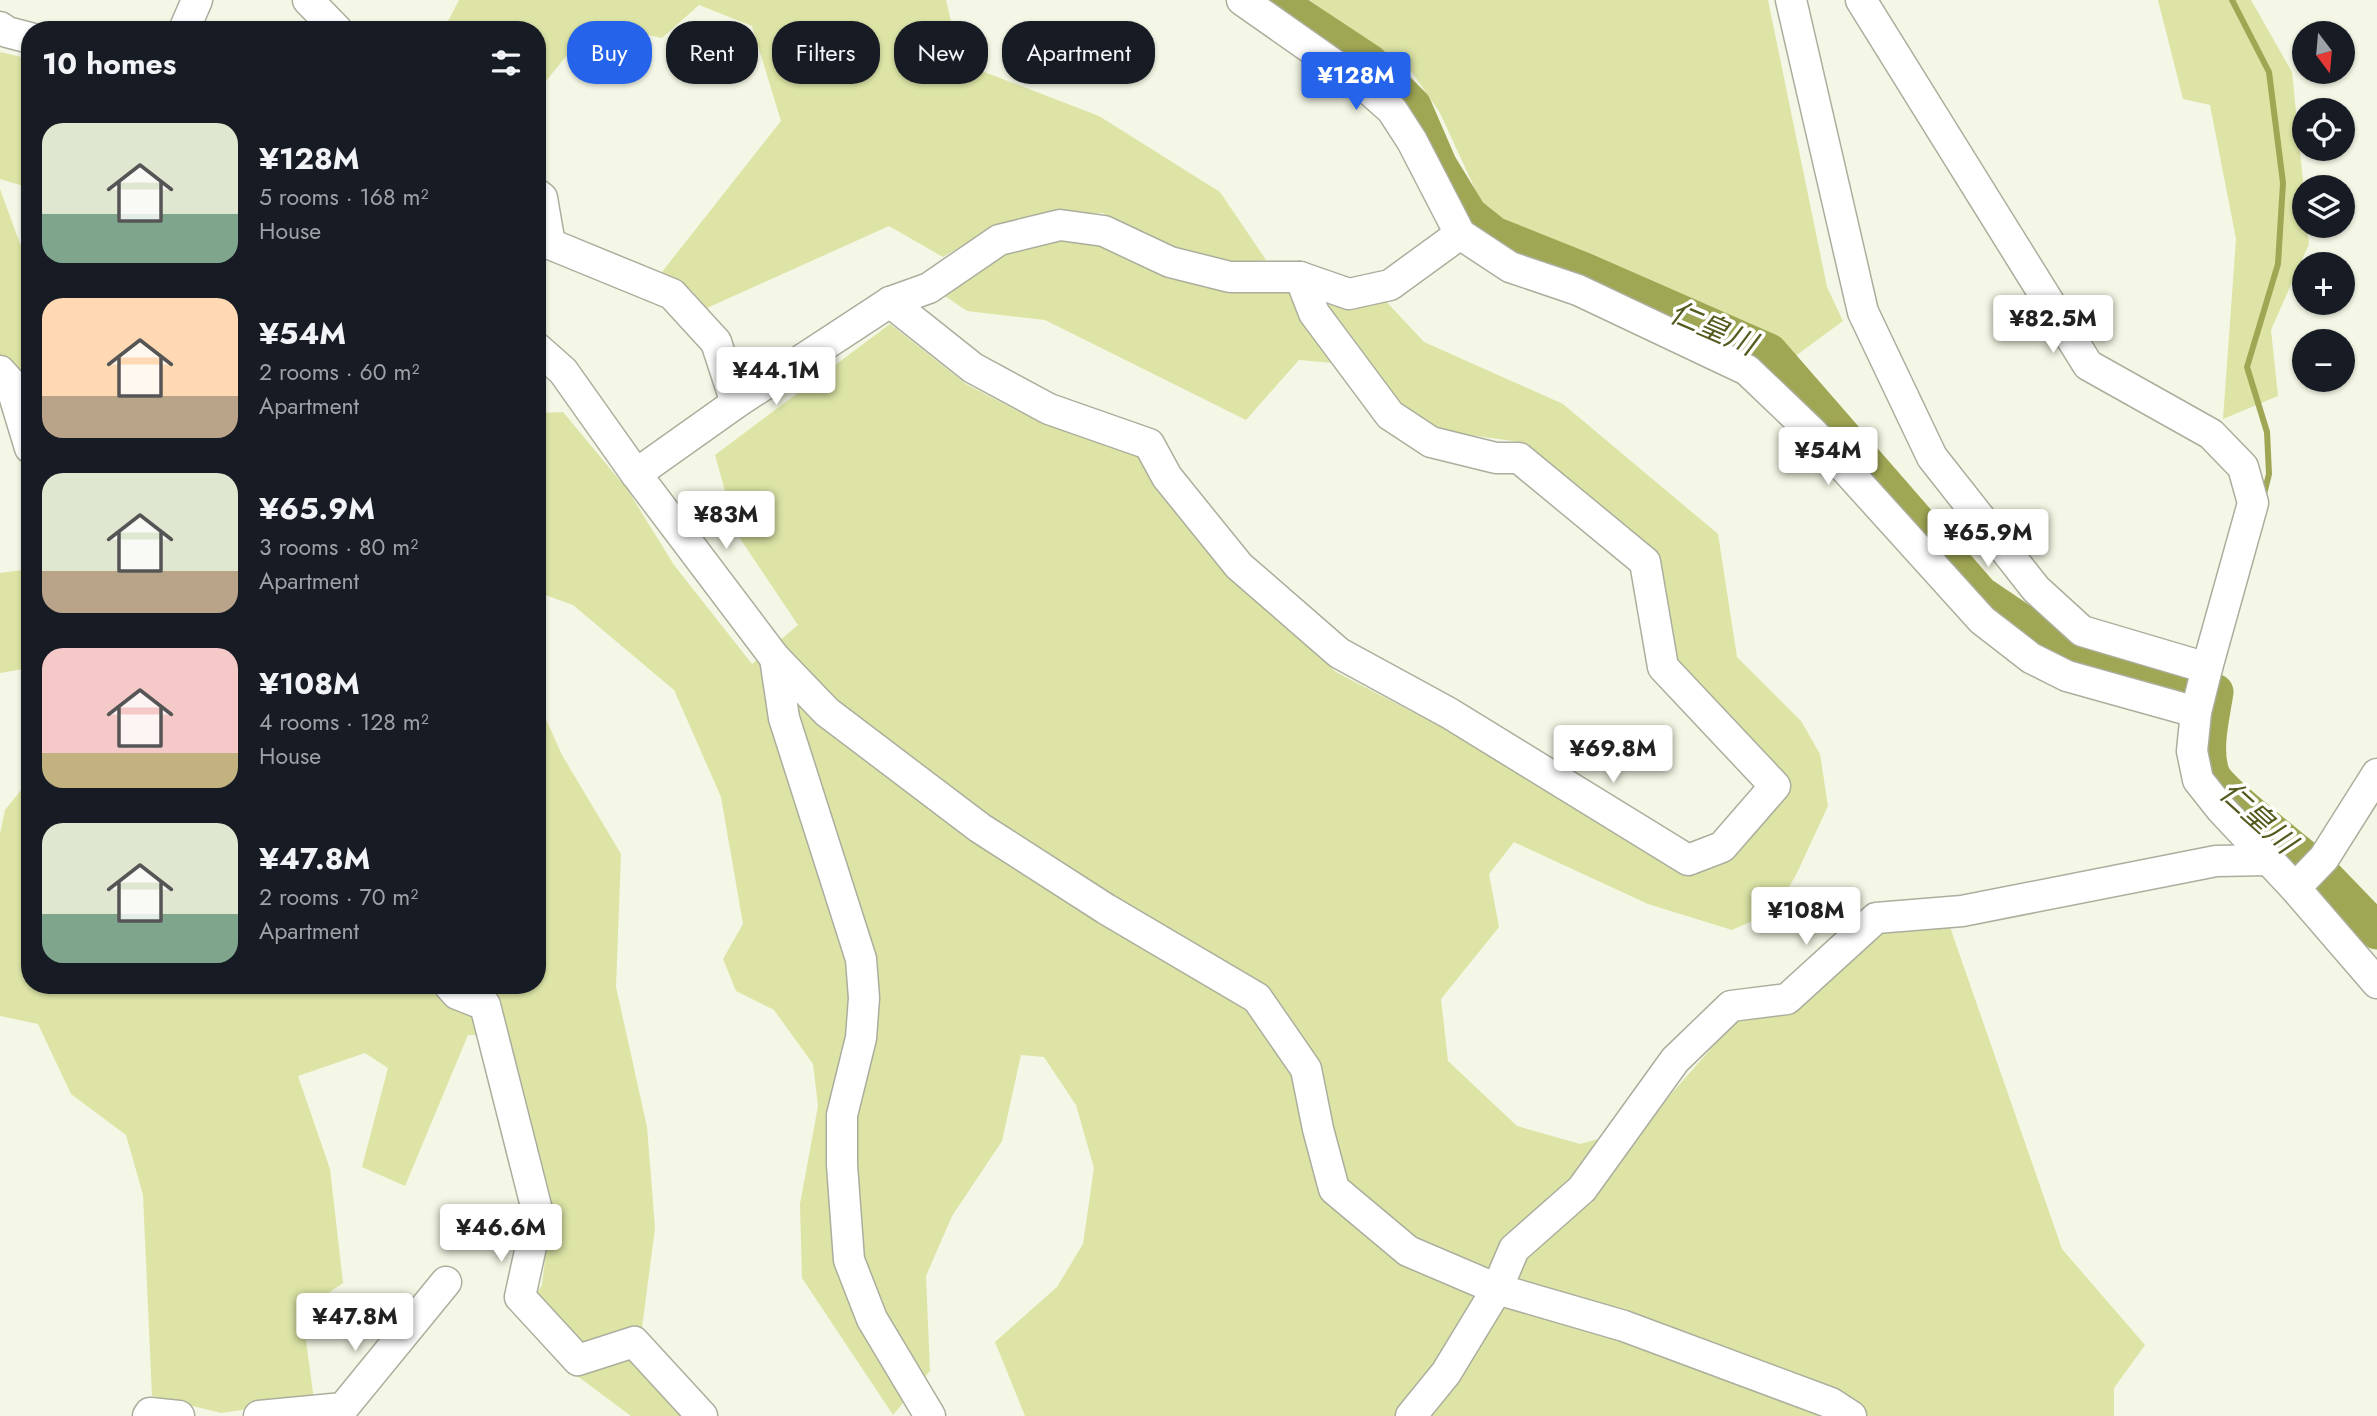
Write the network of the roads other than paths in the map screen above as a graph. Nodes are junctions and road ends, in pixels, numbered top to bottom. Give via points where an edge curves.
1 (197, 0) edge
2 (309, 0) edge
3 (1242, 0) edge
4 (1791, 0) edge
5 (1861, 0) edge
6 (188, 21) edge
7 (329, 21) edge
8 (0, 27) edge
9 (21, 36) edge
10 (546, 227) edge
11 (1460, 234) junction
12 (1300, 277) junction
13 (890, 302) junction
14 (546, 356) edge
15 (0, 371) edge
16 (736, 402) junction
17 (21, 418) edge
18 (636, 474) junction
19 (775, 658) junction
20 (2207, 668) junction
21 (2196, 712) junction
22 (2377, 774) edge
23 (2269, 860) junction
24 (2295, 888) junction
25 (2377, 983) edge
26 (457, 994) edge
27 (446, 1282) dead end
28 (1497, 1289) junction
29 (148, 1416) edge
30 (179, 1416) edge
31 (259, 1416) edge
32 (702, 1416) edge
33 (930, 1416) edge
34 (1411, 1416) edge
35 (1851, 1416) edge

1 - 6 street
2 - 7 street
3 - 11 street via 1392,110
4 - 20 street via 1863,312 1932,457 2036,589 2082,631
5 - 20 street via 2088,365 2211,433 2243,467 2253,503
8 - 9 street
10 - 16 street via 550,243 672,294 716,342
11 - 12 street via 1390,285 1349,294
11 - 21 street via 1510,267 1578,290 1747,370 1813,433 1982,620 2031,658 2067,676
12 - 13 street via 1230,277 1170,262 1104,231 1060,225 999,240 929,288
12 - 13 street via 1314,313 1390,415 1431,442 1496,458 1518,458 1645,562 1664,667 1775,786 1722,847 1688,860 1449,713 1339,653 1239,566 1167,477 1149,444 1049,409 973,368
13 - 16 street
14 - 18 street via 564,371
15 - 17 street via 10,382
16 - 18 street
18 - 19 street
19 - 28 street via 827,712 980,828 1257,998 1306,1069 1334,1189 1408,1251
19 - 33 street via 784,718 861,958 861,1038 842,1115 849,1260 872,1319
20 - 21 street
21 - 23 street via 2192,751 2198,780
22 - 24 street via 2324,858
23 - 24 street
23 - 28 street via 2216,861 1962,911 1876,918 1787,999 1731,1006 1684,1051 1582,1189 1514,1249
24 - 25 street
26 - 32 street via 485,1005 538,1214 520,1297 578,1360 634,1342
27 - 31 street via 343,1408
28 - 34 street via 1446,1373
28 - 35 street via 1624,1326 1830,1403
29 - 30 street

